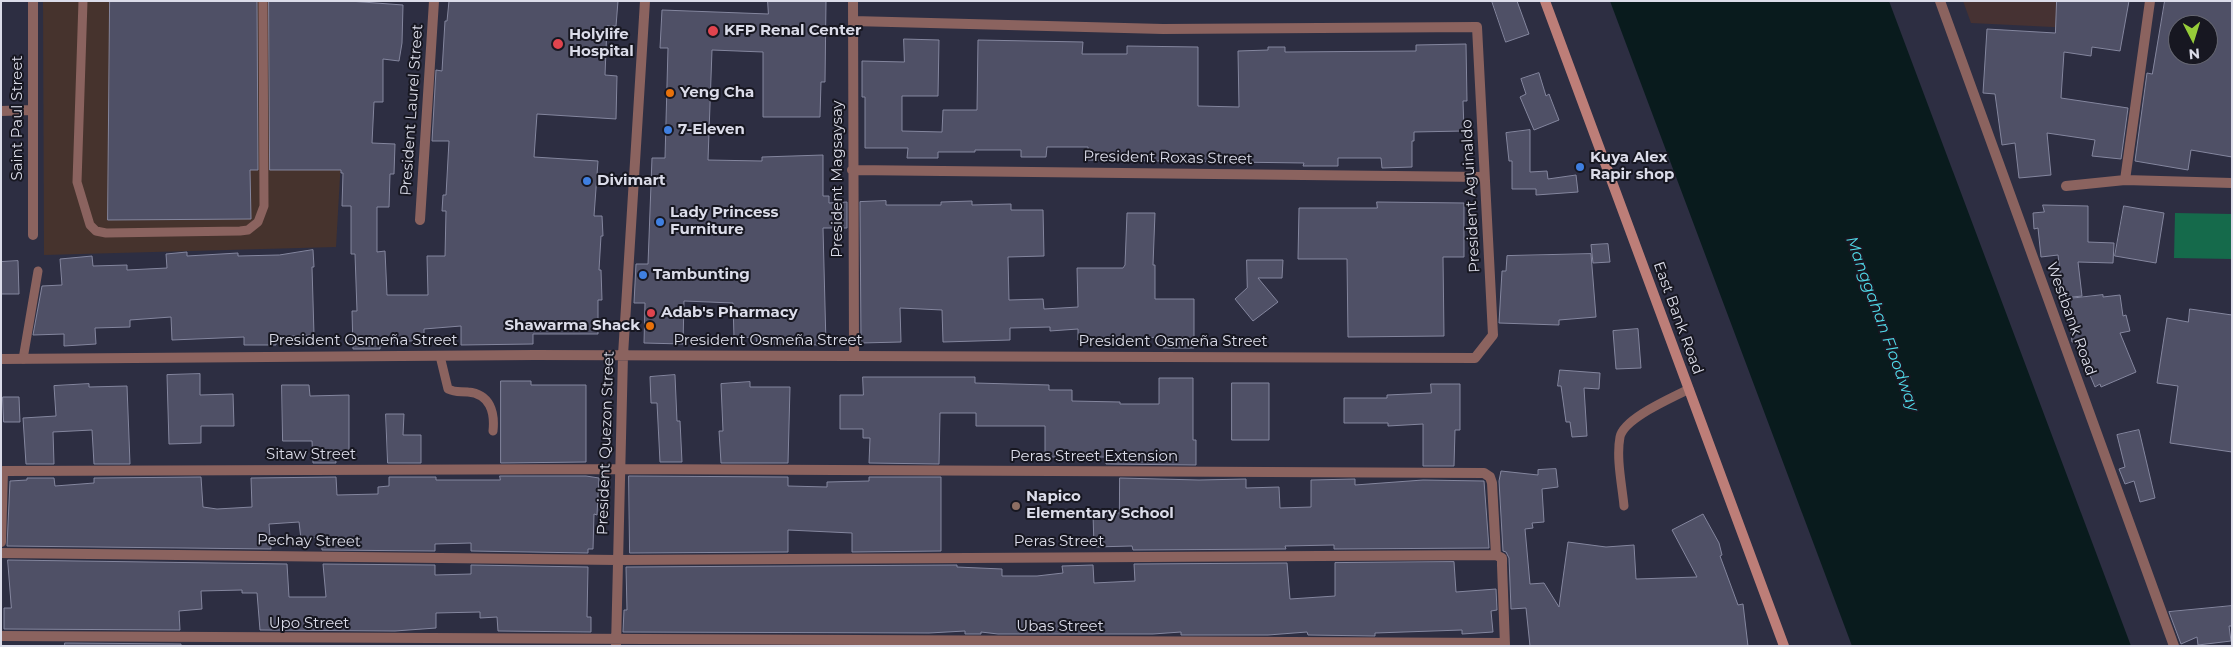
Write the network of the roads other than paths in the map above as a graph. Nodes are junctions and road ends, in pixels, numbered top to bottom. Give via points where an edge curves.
1 (33, 1) edge
2 (84, 1) edge
3 (263, 1) edge
4 (434, 1) edge
5 (645, 1) edge
6 (853, 1) edge
7 (1544, 1) edge
8 (1940, 1) edge
9 (2150, 1) edge
10 (853, 21) junction
11 (33, 110) junction
12 (1, 111) edge
13 (852, 170) junction
14 (1484, 177) junction
15 (2125, 180) junction
16 (2232, 183) edge
17 (2066, 186) dead end
18 (420, 220) dead end
19 (33, 235) dead end
20 (38, 270) dead end
21 (623, 355) junction
22 (440, 356) junction
23 (854, 356) junction
24 (1475, 358) joint
25 (1, 359) edge
26 (23, 359) junction
27 (1689, 389) junction
28 (492, 431) dead end
29 (619, 469) junction
30 (1624, 506) dead end
31 (1, 542) edge
32 (1, 552) edge
33 (1499, 557) junction
34 (617, 560) junction
35 (1, 636) edge
36 (616, 643) edge
37 (1505, 644) edge
38 (1784, 646) edge
39 (2174, 646) edge

1 - 11 street, Saint Paul Street
2 - 3 lane via 77,182 90,225 96,231 106,233 240,231 248,230 258,222 264,206 265,175
4 - 18 street, President Laurel Street
5 - 21 street, President Quezon Street
6 - 10 street, President Magsaysay
7 - 27 main road, East Bank Road
8 - 39 street, Westbank Road
9 - 15 street
10 - 13 street, President Magsaysay
10 - 14 street, President Aguinaldo via 1162,28 1477,27
11 - 12 street
11 - 19 street, Saint Paul Street
13 - 14 street, President Roxas Street
13 - 23 street, President Magsaysay
14 - 24 street, President Aguinaldo via 1493,334
15 - 16 street
15 - 17 street
20 - 26 lane
21 - 22 street, President Osmeña Street
21 - 23 street, President Osmeña Street
21 - 29 street, President Quezon Street
22 - 26 street, President Osmeña Street
22 - 28 lane via 448,389 483,396 492,406
23 - 24 street, President Osmeña Street
25 - 26 street, President Osmeña Street
27 - 30 lane via 1630,422 1620,435
27 - 38 main road, East Bank Road
29 - 31 street, Sitaw Street via 3,471
29 - 33 street, Peras Street Extension via 1484,474 1492,483
29 - 34 street, President Quezon Street
32 - 34 street, Pechay Street
33 - 34 street, Peras Street
33 - 37 street, Peras Street Extension
34 - 36 street, President Quezon Street
35 - 36 street, Upo Street
36 - 37 street, Ubas Street

